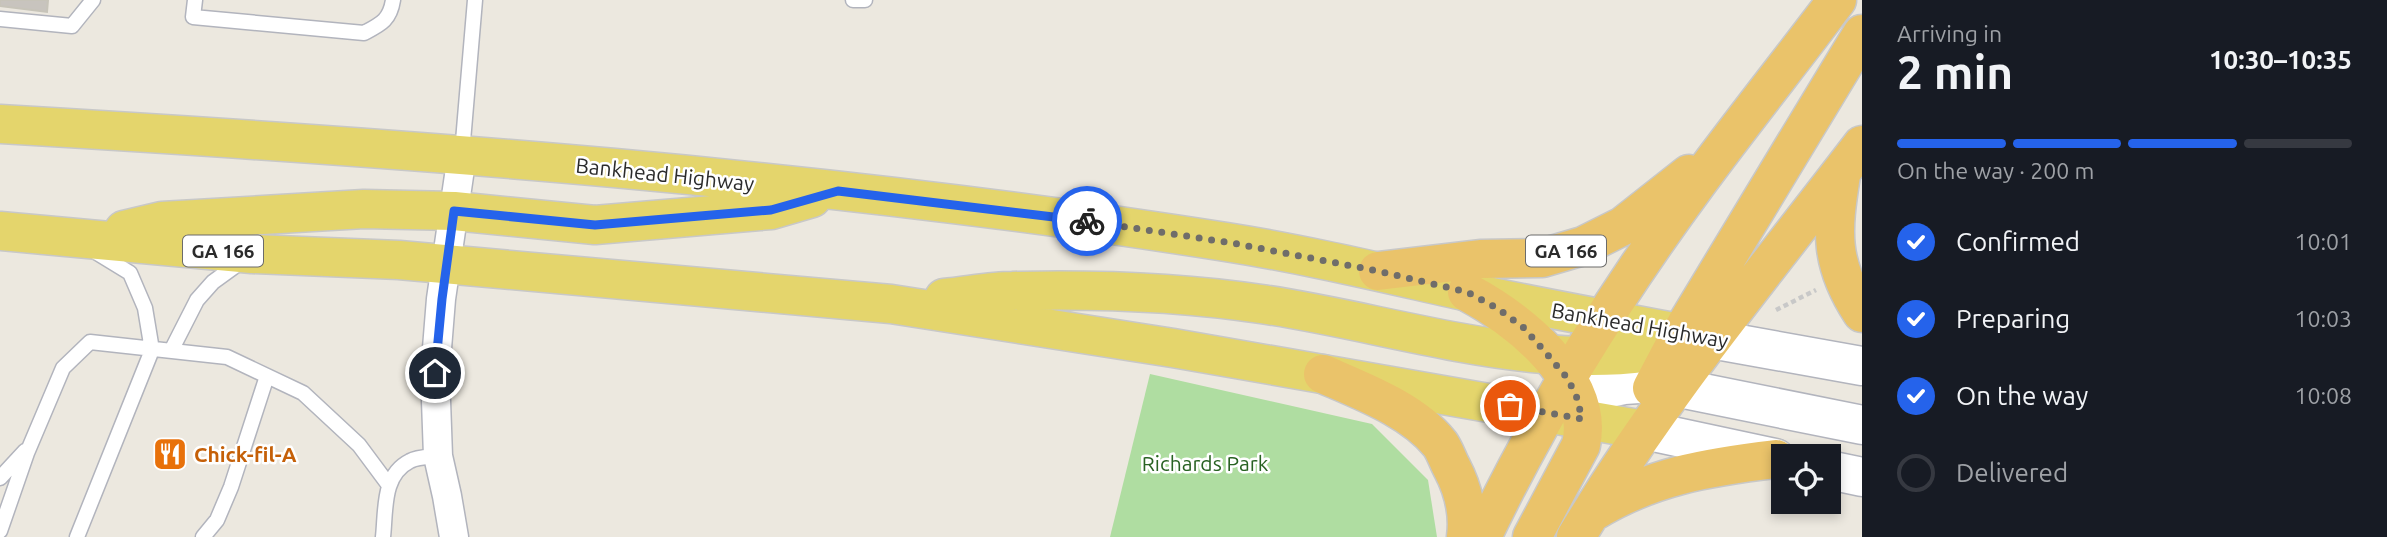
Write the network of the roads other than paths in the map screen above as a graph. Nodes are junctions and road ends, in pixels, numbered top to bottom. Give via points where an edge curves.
1 (93, 0) edge
2 (195, 0) edge
3 (393, 0) edge
4 (475, 0) edge
5 (853, 0) edge
6 (864, 0) edge
7 (1837, 0) edge
8 (0, 19) edge
9 (1862, 34) edge
10 (3, 123) edge
11 (1724, 148) junction
12 (462, 155) junction
13 (1852, 158) edge
14 (838, 191) junction
15 (454, 211) junction
16 (0, 231) edge
17 (79, 239) junction
18 (252, 254) junction
19 (447, 264) junction
20 (1378, 271) junction
21 (1467, 292) junction
22 (891, 304) junction
23 (1862, 313) edge
24 (1605, 319) junction
25 (1688, 341) junction
26 (152, 349) junction
27 (171, 351) junction
28 (1862, 366) edge
29 (1323, 374) junction
30 (267, 376) junction
31 (1665, 385) junction
32 (1567, 386) junction
33 (1862, 425) edge
34 (1644, 430) junction
35 (31, 445) junction
36 (438, 456) junction
37 (1771, 457) edge
38 (1771, 460) edge
39 (1841, 473) edge
40 (1862, 477) edge
41 (0, 478) edge
42 (388, 484) junction
43 (1583, 525) edge
44 (0, 531) edge
45 (77, 537) edge
46 (203, 537) edge
47 (383, 537) edge
48 (454, 537) edge
49 (1466, 537) edge
50 (1482, 537) edge
51 (1532, 537) edge

1 - 8 lane via 72,26
2 - 3 lane via 193,17 364,33 391,13
4 - 12 lane
5 - 6 lane
7 - 11 highway, GA 166
9 - 25 highway
10 - 12 main road, Bankhead Highway / GA 166
11 - 20 highway, GA 166 via 1623,226 1583,246 1542,258 1480,258
11 - 24 highway
12 - 14 main road, Bankhead Highway / GA 166
12 - 15 street
13 - 23 highway via 1833,236 1842,277
13 - 25 highway
14 - 15 main road via 771,210 595,225
14 - 20 main road, Bankhead Highway / GA 166 via 1127,227
15 - 17 main road via 364,209 162,221
15 - 19 street
16 - 17 main road, GA 166
17 - 18 main road, GA 166
17 - 26 lane via 130,273 145,308
18 - 19 main road, GA 166
18 - 27 lane via 197,299
19 - 22 main road, GA 166
19 - 36 street via 435,373
20 - 21 main road, Bankhead Highway
21 - 24 main road, Bankhead Highway
21 - 32 highway via 1524,328
22 - 29 main road
22 - 32 main road via 1011,291 1197,296 1473,344
24 - 25 main road, Bankhead Highway
24 - 32 highway
25 - 28 main road, Bankhead Highway
25 - 31 highway
25 - 32 main road via 1620,357
26 - 27 lane
26 - 35 lane via 90,342 63,368
26 - 45 lane
27 - 30 lane via 227,357
29 - 32 main road
29 - 49 highway via 1384,401 1440,444 1460,484 1468,523
30 - 42 lane via 303,393 359,445
30 - 46 lane via 231,486 217,520
31 - 32 main road via 1594,391
31 - 33 main road
31 - 34 highway
32 - 34 main road
32 - 50 highway via 1504,490
32 - 51 highway via 1584,431 1581,444
34 - 37 main road
34 - 43 highway
35 - 41 lane
35 - 44 lane
36 - 42 lane via 411,460
36 - 48 street
38 - 43 highway via 1718,466 1655,481 1629,492
39 - 40 main road
42 - 47 lane

